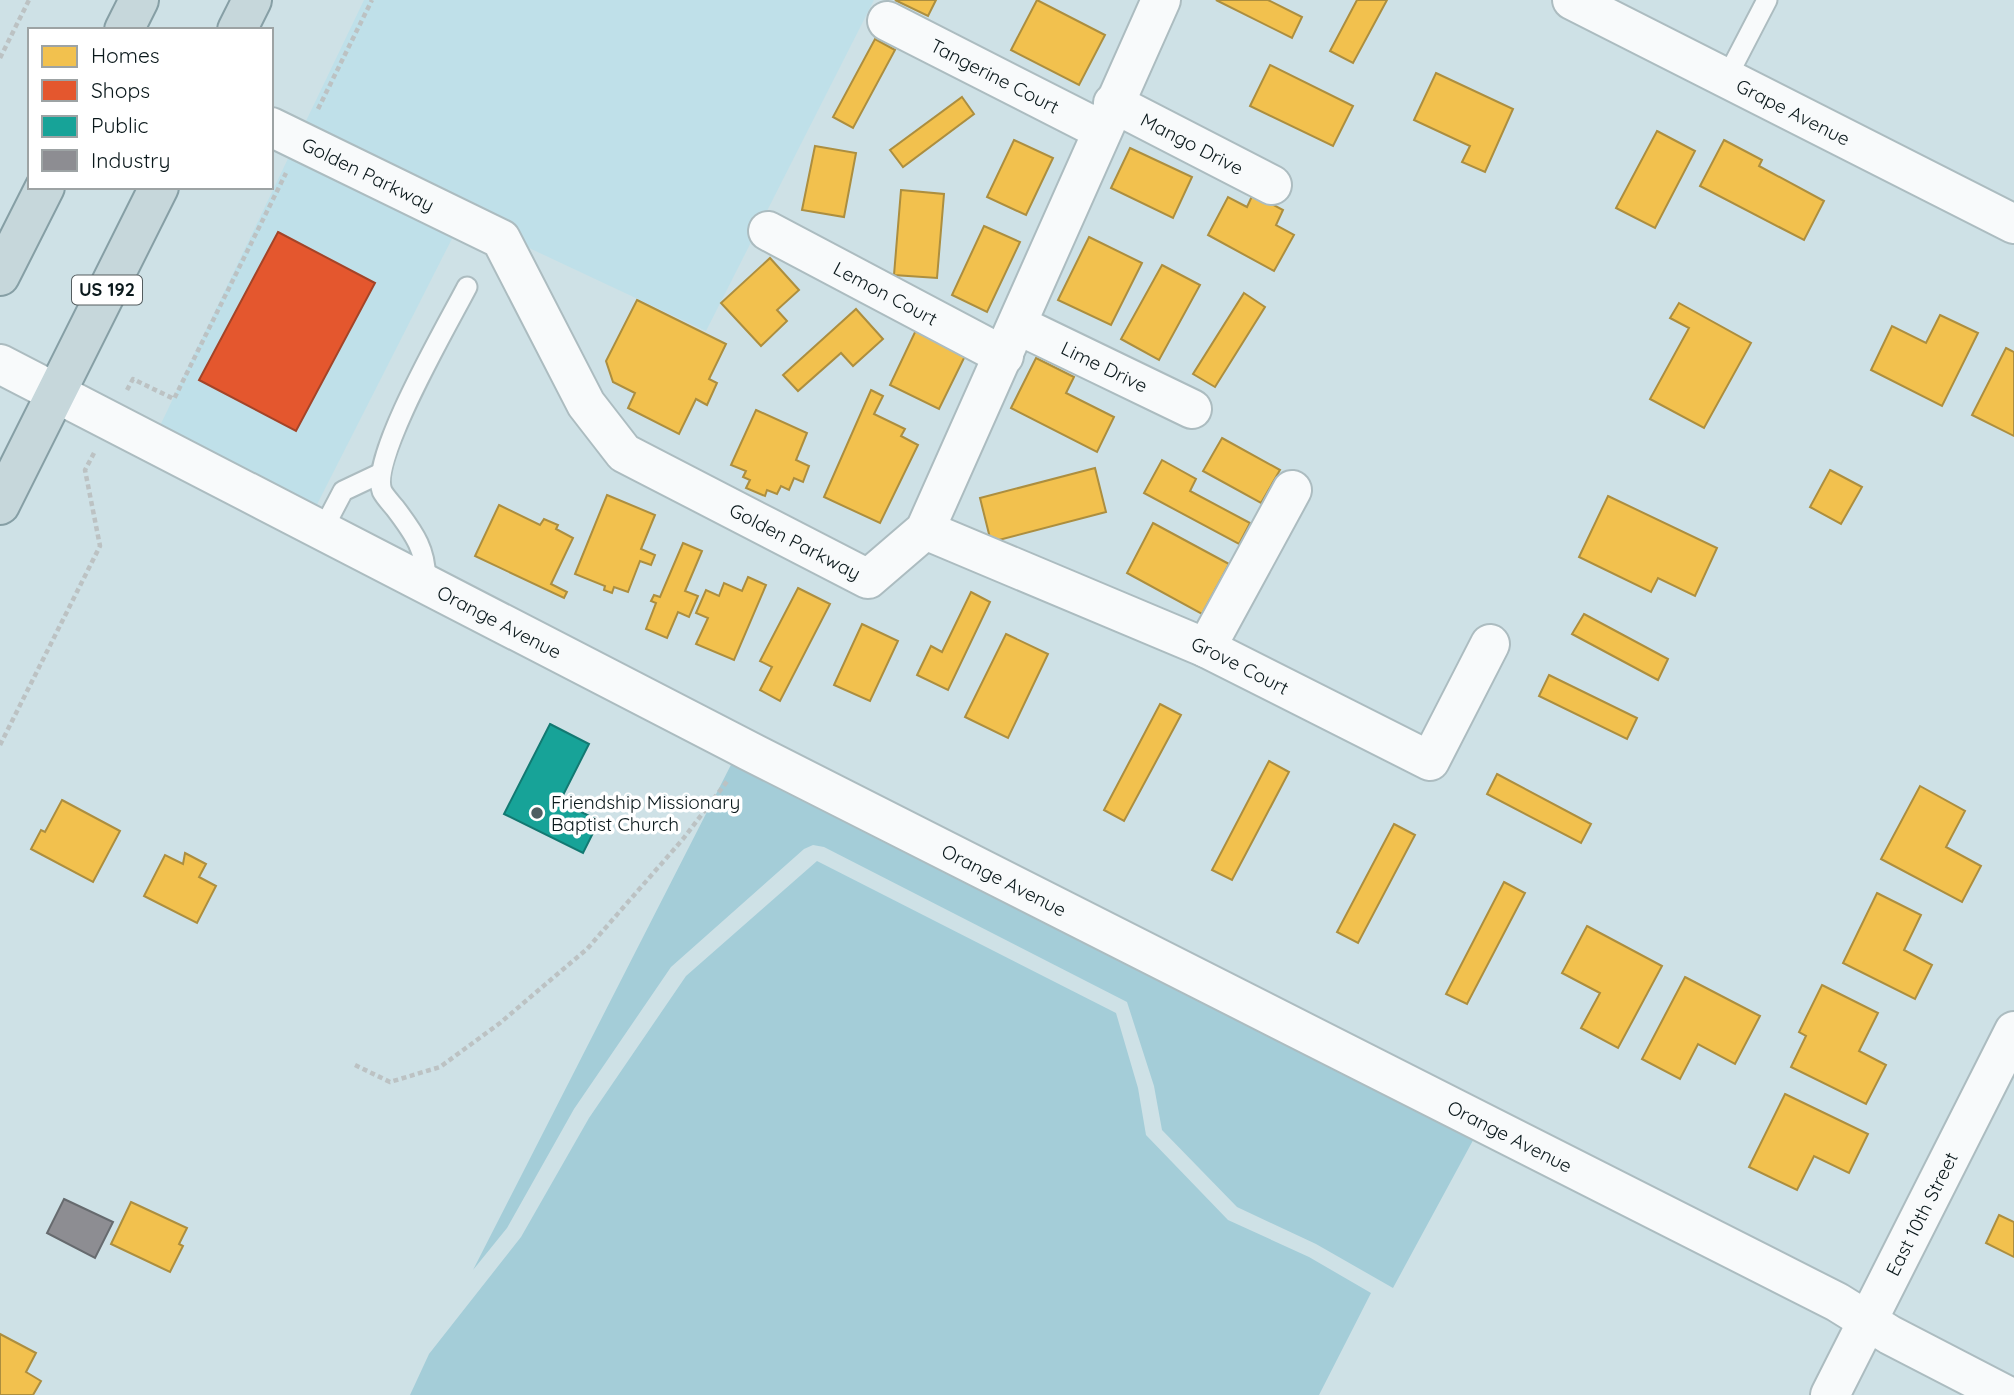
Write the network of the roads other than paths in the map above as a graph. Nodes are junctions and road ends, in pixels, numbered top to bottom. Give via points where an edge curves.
1 (139, 0) edge
2 (252, 0) edge
3 (1161, 0) edge
4 (1572, 0) edge
5 (1767, 0) edge
6 (887, 20) dead end
7 (125, 28) edge
8 (238, 28) edge
9 (1726, 79) junction
10 (1107, 117) junction
11 (286, 135) edge
12 (1272, 185) dead end
13 (44, 189) edge
14 (158, 189) edge
15 (2014, 224) edge
16 (768, 231) dead end
17 (0, 276) edge
18 (467, 287) dead end
19 (1011, 341) junction
20 (0, 365) edge
21 (55, 394) junction
22 (1192, 409) dead end
23 (379, 474) junction
24 (1292, 490) dead end
25 (0, 505) edge
26 (925, 530) junction
27 (322, 531) junction
28 (425, 584) junction
29 (1490, 644) dead end
30 (1206, 648) junction
31 (2014, 1031) edge
32 (1866, 1322) junction
33 (1829, 1395) edge
34 (2006, 1395) edge

1 - 7 highway
2 - 8 highway
3 - 10 street, Golden Parkway
4 - 9 street, Grape Avenue
5 - 9 lane
6 - 10 street, Tangerine Court
9 - 15 street, Grape Avenue
10 - 12 street, Mango Drive
10 - 19 street, Golden Parkway
11 - 26 street, Golden Parkway via 502,239 586,404 624,453 867,579
13 - 17 highway
14 - 21 highway, US 192
16 - 19 street, Lemon Court
18 - 23 lane via 388,443
19 - 22 street, Lime Drive
19 - 26 street, Golden Parkway
20 - 21 street, Orange Avenue
21 - 25 highway, US 192
21 - 27 street, Orange Avenue
23 - 27 lane via 343,491
23 - 28 lane via 382,491 422,547 427,565
24 - 30 street
26 - 30 street, Grove Court
27 - 28 street, Orange Avenue
28 - 32 street, Orange Avenue via 1837,1302
29 - 30 street, Grove Court via 1430,761
31 - 32 street, East 10th Street
32 - 33 street, East 10th Street
32 - 34 street, Orange Avenue

